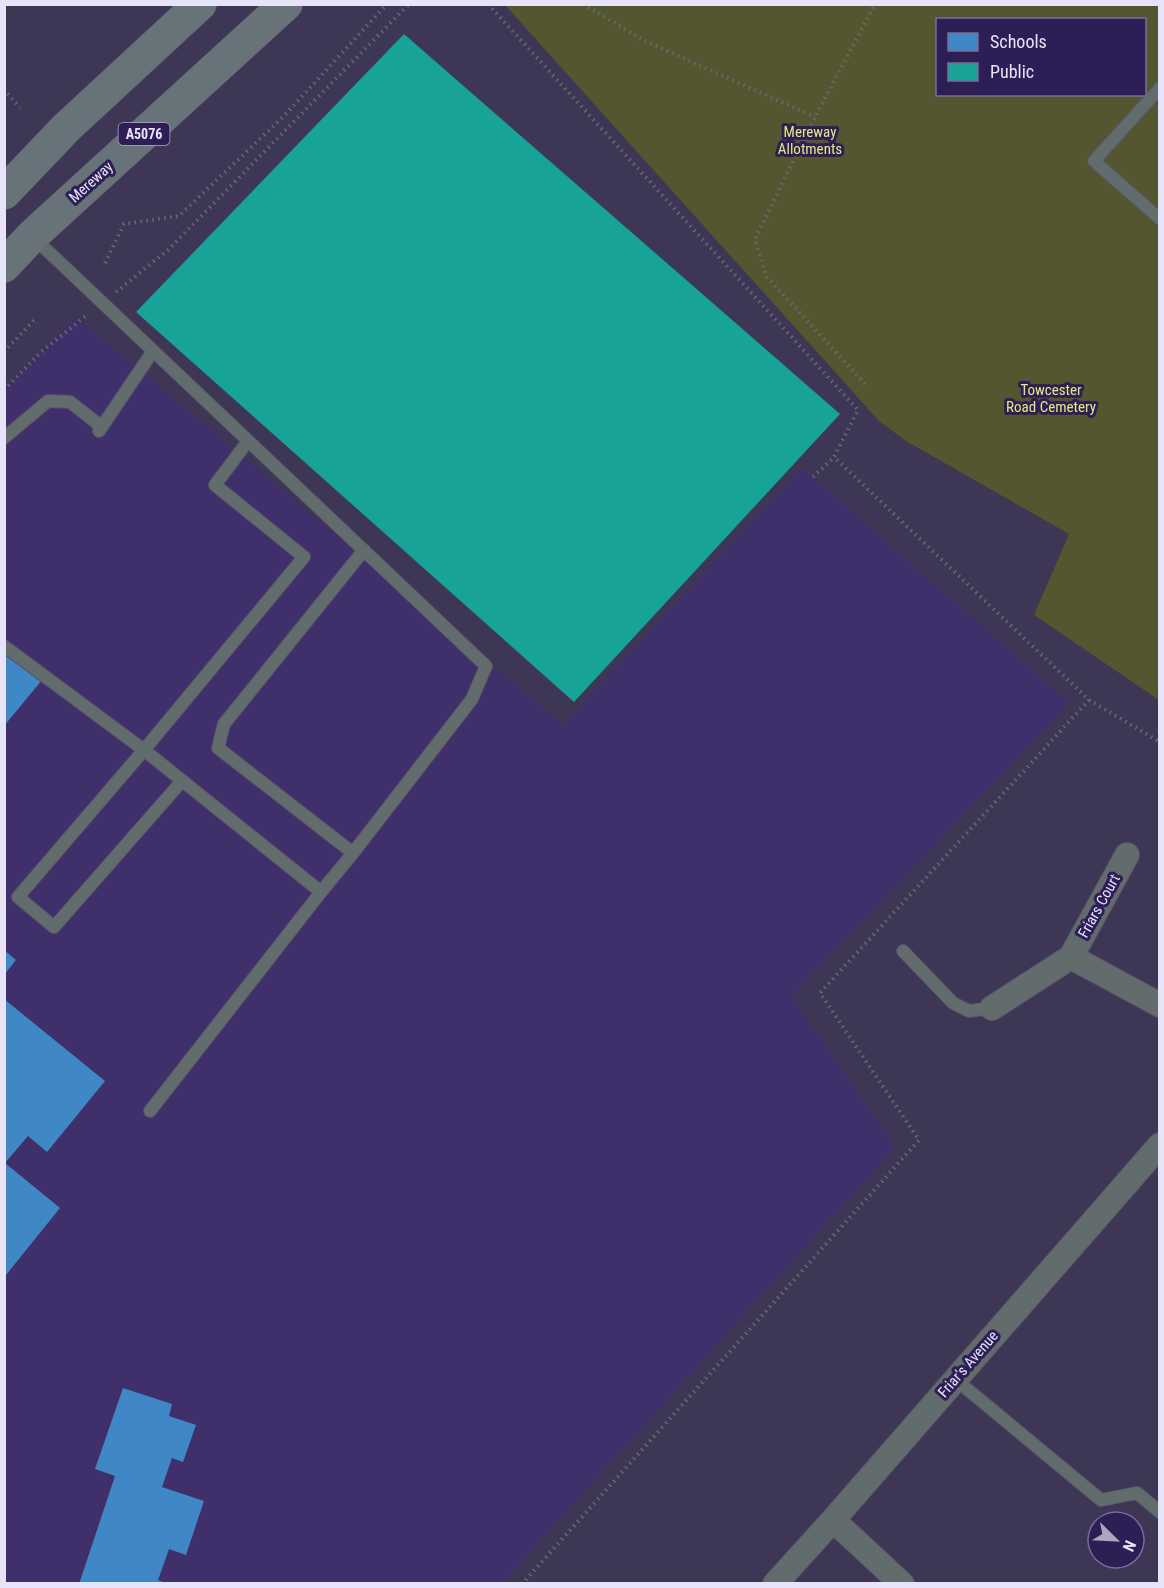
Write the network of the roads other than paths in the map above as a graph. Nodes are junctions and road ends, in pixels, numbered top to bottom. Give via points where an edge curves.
1 (200, 4) edge
2 (286, 4) edge
3 (1160, 88) edge
4 (4, 193) edge
5 (1160, 219) edge
6 (32, 236) junction
7 (4, 266) edge
8 (153, 351) junction
9 (4, 438) edge
10 (248, 441) junction
11 (364, 550) junction
12 (4, 646) edge
13 (144, 750) junction
14 (182, 781) junction
15 (353, 853) junction
16 (1127, 855) dead end
17 (321, 892) junction
18 (903, 951) dead end
19 (1071, 957) junction
20 (1160, 1005) edge
21 (992, 1008) joint
22 (150, 1111) dead end
23 (1160, 1145) edge
24 (955, 1379) junction
25 (1160, 1512) edge
26 (833, 1520) junction
27 (776, 1584) edge
28 (902, 1584) edge

1 - 4 highway via 66,128
2 - 6 highway, Mereway / A5076
3 - 5 lane via 1094,161
6 - 7 highway, Mereway / A5076
6 - 8 lane
8 - 9 lane via 100,429 70,402 48,401
8 - 10 lane
10 - 11 lane
10 - 13 lane via 215,485 304,557
11 - 15 lane via 486,666 472,699
11 - 15 lane via 224,724 218,748
12 - 13 lane
13 - 14 lane
13 - 14 lane via 18,897 54,927
14 - 17 lane
15 - 17 lane
16 - 19 street, Friars Court
17 - 22 lane
18 - 21 lane via 953,1003 969,1011
19 - 20 street
19 - 21 street, Friars Court
23 - 24 street, Friar's Avenue
24 - 25 lane via 1101,1500 1137,1493
24 - 26 street, Friar's Avenue
26 - 27 street, Friar's Avenue
26 - 28 street

